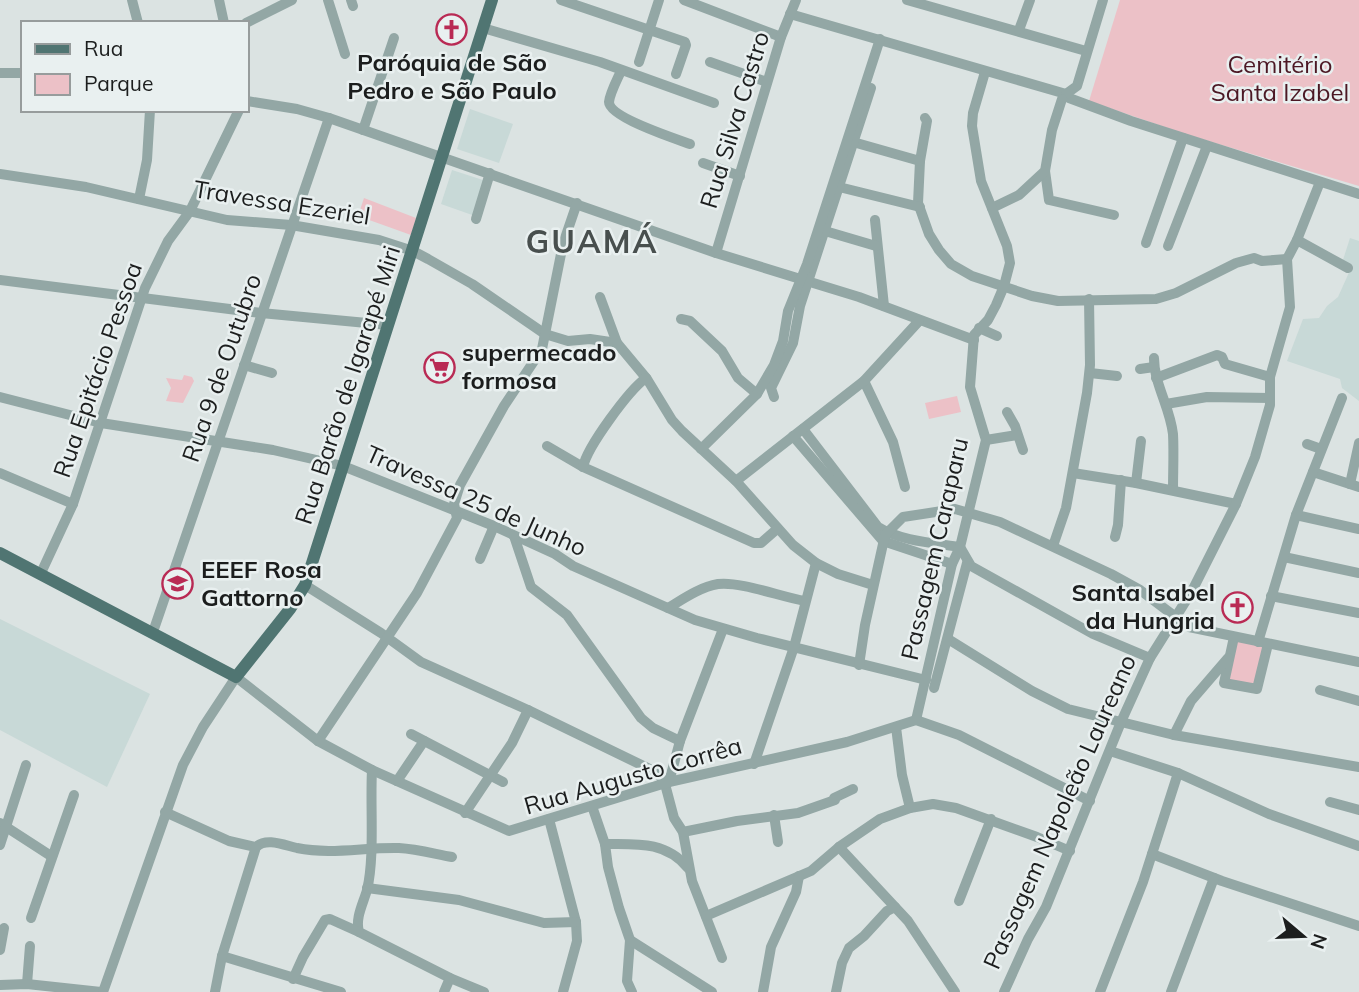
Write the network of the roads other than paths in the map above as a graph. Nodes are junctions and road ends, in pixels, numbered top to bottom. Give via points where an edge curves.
1 (132, 0) edge
2 (219, 0) edge
3 (292, 0) edge
4 (328, 0) edge
5 (492, 0) edge
6 (561, 0) edge
7 (659, 0) edge
8 (684, 0) edge
9 (796, 0) edge
10 (907, 0) edge
11 (1030, 0) edge
12 (1103, 0) edge
13 (790, 14) junction
14 (137, 21) edge
15 (223, 21) edge
16 (248, 22) edge
17 (483, 28) junction
18 (1018, 30) junction
19 (649, 31) junction
20 (781, 37) junction
21 (394, 38) dead end
22 (880, 41) junction
23 (1086, 51) junction
24 (345, 54) dead end
25 (639, 62) dead end
26 (710, 62) dead end
27 (621, 71) junction
28 (21, 72) edge
29 (0, 73) edge
30 (676, 74) dead end
31 (984, 75) junction
32 (1080, 79) junction
33 (768, 82) junction
34 (1066, 97) junction
35 (248, 101) edge
36 (714, 103) dead end
37 (1087, 104) junction
38 (150, 112) edge
39 (238, 112) edge
40 (329, 118) junction
41 (925, 118) dead end
42 (363, 130) junction
43 (1183, 138) junction
44 (853, 142) junction
45 (690, 145) dead end
46 (1207, 146) junction
47 (442, 157) junction
48 (920, 161) junction
49 (703, 163) dead end
50 (1045, 171) junction
51 (490, 173) junction
52 (0, 174) edge
53 (740, 176) junction
54 (1320, 182) junction
55 (839, 187) junction
56 (1359, 194) edge
57 (139, 199) junction
58 (577, 203) junction
59 (920, 207) junction
60 (992, 208) junction
61 (190, 211) junction
62 (1114, 215) dead end
63 (476, 219) dead end
64 (875, 220) dead end
65 (291, 225) junction
66 (825, 230) junction
67 (1297, 240) junction
68 (1146, 243) dead end
69 (876, 246) junction
70 (1168, 246) dead end
71 (413, 251) junction
72 (716, 253) junction
73 (1287, 259) junction
74 (1348, 268) dead end
75 (0, 280) edge
76 (805, 280) junction
77 (1004, 286) junction
78 (600, 297) dead end
79 (142, 298) junction
80 (1089, 299) junction
81 (884, 306) junction
82 (261, 313) junction
83 (681, 318) dead end
84 (919, 321) junction
85 (388, 325) junction
86 (979, 328) junction
87 (545, 334) junction
88 (997, 336) dead end
89 (974, 340) junction
90 (617, 343) junction
91 (244, 365) junction
92 (1155, 368) junction
93 (1140, 369) dead end
94 (272, 373) dead end
95 (1090, 373) junction
96 (1117, 376) dead end
97 (1270, 377) junction
98 (646, 378) junction
99 (864, 381) junction
100 (757, 394) junction
101 (0, 397) edge
102 (774, 397) dead end
103 (1270, 398) junction
104 (1342, 398) dead end
105 (1165, 401) junction
106 (1007, 412) dead end
107 (101, 423) junction
108 (798, 432) junction
109 (1017, 435) junction
110 (986, 440) junction
111 (1141, 441) dead end
112 (218, 443) junction
113 (1307, 443) dead end
114 (1359, 443) edge
115 (547, 446) dead end
116 (701, 449) junction
117 (1321, 449) junction
118 (1023, 450) dead end
119 (343, 466) junction
120 (583, 467) junction
121 (1313, 472) junction
122 (0, 473) edge
123 (1073, 473) junction
124 (1121, 480) junction
125 (736, 481) junction
126 (1136, 483) junction
127 (1354, 486) edge
128 (905, 487) dead end
129 (1173, 490) junction
130 (1236, 503) junction
131 (73, 504) junction
132 (456, 510) junction
133 (968, 512) junction
134 (1296, 515) junction
135 (494, 526) junction
136 (777, 529) junction
137 (1359, 529) edge
138 (514, 535) junction
139 (885, 537) junction
140 (1115, 537) dead end
141 (1053, 545) junction
142 (960, 547) junction
143 (0, 553) edge
144 (1284, 558) junction
145 (480, 559) dead end
146 (817, 563) junction
147 (952, 564) junction
148 (967, 564) junction
149 (41, 573) junction
150 (1359, 573) edge
151 (304, 585) junction
152 (873, 585) junction
153 (1271, 596) junction
154 (805, 601) junction
155 (668, 608) junction
156 (1359, 613) edge
157 (1175, 617) junction
158 (723, 629) junction
159 (153, 632) junction
160 (1234, 637) junction
161 (388, 638) junction
162 (948, 639) junction
163 (1263, 643) junction
164 (794, 648) junction
165 (1150, 657) junction
166 (1228, 657) junction
167 (1359, 662) edge
168 (859, 665) junction
169 (236, 677) junction
170 (926, 680) junction
171 (934, 688) dead end
172 (1320, 690) dead end
173 (1359, 701) edge
174 (528, 710) junction
175 (921, 722) junction
176 (1121, 722) junction
177 (895, 727) junction
178 (411, 734) dead end
179 (1174, 735) junction
180 (318, 740) junction
181 (424, 741) junction
182 (680, 741) junction
183 (1110, 751) junction
184 (754, 764) junction
185 (26, 765) dead end
186 (1359, 767) edge
187 (372, 770) junction
188 (1178, 773) junction
189 (489, 775) junction
190 (397, 781) junction
191 (503, 782) dead end
192 (667, 783) junction
193 (853, 789) dead end
194 (74, 795) dead end
195 (1090, 801) junction
196 (1330, 802) dead end
197 (592, 806) junction
198 (910, 808) junction
199 (1359, 810) edge
200 (165, 812) junction
201 (465, 813) junction
202 (774, 815) junction
203 (549, 819) junction
204 (991, 820) junction
205 (3, 825) edge
206 (683, 832) junction
207 (778, 842) dead end
208 (0, 845) edge
209 (605, 845) junction
210 (1359, 846) edge
211 (256, 847) junction
212 (839, 848) junction
213 (370, 849) junction
214 (1070, 851) junction
215 (1152, 854) junction
216 (51, 856) junction
217 (452, 857) dead end
218 (688, 868) junction
219 (799, 876) junction
220 (1214, 878) junction
221 (368, 888) junction
222 (959, 901) dead end
223 (895, 907) junction
224 (706, 916) junction
225 (31, 918) dead end
226 (576, 922) junction
227 (1359, 926) edge
228 (4, 928) dead end
229 (359, 932) junction
230 (631, 940) junction
231 (30, 946) dead end
232 (0, 950) edge
233 (222, 956) junction
234 (722, 957) dead end
235 (450, 978) junction
236 (293, 979) junction
237 (27, 984) junction
238 (0, 985) edge
239 (102, 992) edge
240 (215, 992) edge
241 (341, 992) edge
242 (444, 992) edge
243 (484, 992) edge
244 (563, 992) edge
245 (632, 992) edge
246 (712, 992) edge
247 (764, 992) edge
248 (836, 992) edge
249 (955, 992) edge
250 (1004, 992) edge
251 (1100, 992) edge
252 (1171, 992) edge

1 - 14 street
2 - 15 street
3 - 16 street
4 - 24 street
5 - 17 main road, Rua Barão de Igarapé Miri
6 - 19 street
7 - 19 street
8 - 20 street
9 - 13 street, Rua Silva Castro
10 - 18 street
11 - 18 street
12 - 23 street
13 - 20 street, Rua Silva Castro
13 - 22 street
17 - 27 street
17 - 47 main road, Rua Barão de Igarapé Miri
18 - 23 street
19 - 25 street
19 - 30 street via 686,43
20 - 33 street, Rua Silva Castro
21 - 42 street
22 - 31 street
22 - 44 street
22 - 76 street
23 - 32 street
26 - 33 street
27 - 36 street
27 - 45 street via 609,101 613,110
28 - 29 street
31 - 34 street
31 - 60 street, Passagem Caraparu via 972,127 981,181
32 - 34 street
32 - 37 street via 1080,92
33 - 53 street, Rua Silva Castro
34 - 37 street
34 - 50 street via 1052,130
35 - 40 street
37 - 43 street
38 - 57 street
39 - 61 street, Rua Epitácio Pessoa
40 - 42 street
40 - 65 street, Rua 9 de Outubro
41 - 48 street
42 - 47 street
43 - 46 street
43 - 68 street
44 - 48 street
44 - 55 street
46 - 54 street
46 - 70 street
47 - 51 street
47 - 71 main road, Rua Barão de Igarapé Miri
48 - 59 street
49 - 53 street
50 - 60 street via 1019,195
50 - 62 street via 1049,200
51 - 58 street
51 - 63 street
52 - 57 street, Travessa Ezeriel
53 - 72 street, Rua Silva Castro
54 - 56 street
54 - 67 street
55 - 59 street
55 - 66 street
57 - 61 street, Travessa Ezeriel
58 - 72 street
58 - 87 street via 563,244
59 - 77 street via 929,234 951,264
60 - 77 street, Passagem Caraparu via 1009,251
61 - 65 street, Travessa Ezeriel via 235,221
61 - 79 street, Rua Epitácio Pessoa via 168,241
64 - 69 street
65 - 71 street, Travessa Ezeriel via 364,236
65 - 82 street, Rua 9 de Outubro via 278,274
66 - 69 street
66 - 76 street
67 - 73 street
67 - 74 street
69 - 81 street
71 - 85 main road, Rua Barão de Igarapé Miri
71 - 87 street, Travessa Ezeriel
72 - 76 street
73 - 80 street via 1236,262 1164,298
73 - 97 street, Passagem Napoleão Laureano via 1290,307
75 - 79 street
76 - 81 street
76 - 100 street via 788,311 774,365
76 - 102 street via 793,343 771,388
77 - 80 street via 1045,299
77 - 86 street, Passagem Caraparu via 988,320
78 - 90 street
79 - 82 street
79 - 107 street, Rua Epitácio Pessoa
80 - 95 street
81 - 84 street
82 - 85 street
82 - 91 street, Rua 9 de Outubro
83 - 100 street via 722,351 738,378
84 - 89 street
84 - 99 street
85 - 119 main road, Rua Barão de Igarapé Miri
86 - 88 street
86 - 89 street, Passagem Caraparu
87 - 90 street, Travessa Ezeriel via 568,341
87 - 132 street via 542,349 460,485
89 - 110 street, Passagem Caraparu via 970,387
90 - 98 street
91 - 94 street
91 - 112 street, Rua 9 de Outubro
92 - 93 street
92 - 97 street via 1217,355 1225,364
92 - 105 street
95 - 96 street
95 - 123 street
97 - 103 street, Passagem Napoleão Laureano
98 - 116 street via 672,420
98 - 120 street via 618,410
99 - 108 street
99 - 128 street via 893,442
100 - 116 street
101 - 107 street, Travessa 25 de Junho
103 - 105 street
103 - 130 street, Passagem Napoleão Laureano via 1255,457
104 - 117 street
105 - 129 street via 1172,433
106 - 109 street
107 - 112 street, Travessa 25 de Junho
107 - 131 street, Rua Epitácio Pessoa
108 - 125 street
108 - 139 street
109 - 110 street
109 - 118 street
110 - 133 street, Passagem Caraparu
111 - 126 street
112 - 119 street, Travessa 25 de Junho
112 - 159 street, Rua 9 de Outubro
113 - 117 street
114 - 127 street
115 - 120 street
116 - 125 street
117 - 121 street
119 - 132 street, Travessa 25 de Junho
119 - 151 main road, Rua Barão de Igarapé Miri
120 - 136 street via 754,543 761,543
121 - 127 street
121 - 134 street
122 - 131 street
123 - 124 street
123 - 141 street
124 - 126 street
124 - 140 street
125 - 136 street
126 - 129 street
129 - 130 street
130 - 157 street, Passagem Napoleão Laureano
131 - 149 street, Rua Epitácio Pessoa
132 - 135 street, Travessa 25 de Junho
132 - 161 street via 457,518 437,560
133 - 139 street via 908,515
133 - 141 street
133 - 142 street, Passagem Caraparu
134 - 137 street
134 - 144 street
135 - 138 street, Travessa 25 de Junho
135 - 145 street
136 - 146 street
138 - 155 street, Travessa 25 de Junho
138 - 182 street via 531,587 568,615 641,718
139 - 142 street
139 - 147 street
139 - 152 street
141 - 157 street via 1134,586
142 - 147 street, Passagem Caraparu
142 - 148 street
143 - 149 main road, Rua Augusto Corrêa
144 - 150 street
144 - 153 street
146 - 152 street
146 - 154 street
147 - 170 street, Passagem Caraparu
148 - 162 street, Passagem Caraparu
148 - 165 street via 1093,634
149 - 159 main road, Rua Augusto Corrêa
151 - 161 street
151 - 169 main road, Rua Barão de Igarapé Miri
152 - 168 street
153 - 156 street
153 - 163 street
154 - 155 street via 717,584
154 - 164 street
155 - 158 street, Travessa 25 de Junho
157 - 160 street via 1197,631
157 - 165 street, Passagem Napoleão Laureano
158 - 164 street, Travessa 25 de Junho
158 - 182 street
159 - 169 main road, Rua Augusto Corrêa
160 - 163 street
160 - 166 street
161 - 174 street via 421,662
161 - 180 street
162 - 171 street, Passagem Caraparu
162 - 176 street via 1051,701
163 - 166 street via 1257,689 1224,683
163 - 167 street
164 - 168 street, Travessa 25 de Junho
164 - 184 street
165 - 176 street, Passagem Napoleão Laureano
166 - 179 street via 1191,701
168 - 170 street, Travessa 25 de Junho
169 - 180 street, Rua Augusto Corrêa
169 - 200 street, Rua Barão de Igarapé Miri via 186,759
170 - 175 street, Passagem Caraparu
172 - 173 street
174 - 189 street
174 - 192 street via 655,771
175 - 177 street, Rua Augusto Corrêa
175 - 195 street via 959,735
176 - 179 street
176 - 183 street, Passagem Napoleão Laureano
177 - 184 street, Rua Augusto Corrêa
177 - 198 street
178 - 181 street
179 - 186 street
180 - 187 street, Rua Augusto Corrêa
181 - 189 street
181 - 190 street
182 - 192 street
183 - 188 street
183 - 195 street, Passagem Napoleão Laureano
184 - 192 street, Rua Augusto Corrêa
185 - 205 street
187 - 190 street, Rua Augusto Corrêa
187 - 213 street
188 - 210 street via 1269,814
188 - 215 street
189 - 191 street
189 - 201 street
190 - 201 street, Rua Augusto Corrêa
192 - 197 street, Rua Augusto Corrêa
192 - 206 street via 671,809
193 - 202 street via 811,809
194 - 216 street
195 - 214 street, Passagem Napoleão Laureano
196 - 199 street
197 - 203 street, Rua Augusto Corrêa
197 - 209 street
198 - 204 street via 932,804
198 - 212 street via 880,819
200 - 211 street via 229,841
200 - 239 street, Rua Barão de Igarapé Miri
201 - 203 street, Rua Augusto Corrêa via 509,831
202 - 206 street
202 - 207 street
203 - 226 street
204 - 214 street
204 - 222 street
205 - 208 street
205 - 216 street
206 - 218 street
209 - 218 street via 654,845 680,858
209 - 230 street
211 - 213 street via 268,842 301,849
211 - 233 street
212 - 219 street
212 - 223 street
213 - 217 street via 398,848
213 - 221 street
214 - 250 street, Passagem Napoleão Laureano
215 - 220 street
215 - 251 street
216 - 225 street
218 - 224 street
219 - 224 street
219 - 247 street via 771,947
220 - 227 street
220 - 252 street
221 - 226 street via 459,900 544,923
221 - 229 street
223 - 248 street via 849,948
223 - 249 street
224 - 234 street
226 - 244 street via 577,941
228 - 232 street
229 - 235 street
229 - 236 street via 325,920
230 - 245 street via 627,981
230 - 246 street
231 - 237 street
233 - 236 street
233 - 240 street
235 - 242 street
235 - 243 street
236 - 241 street
237 - 238 street
237 - 239 street

